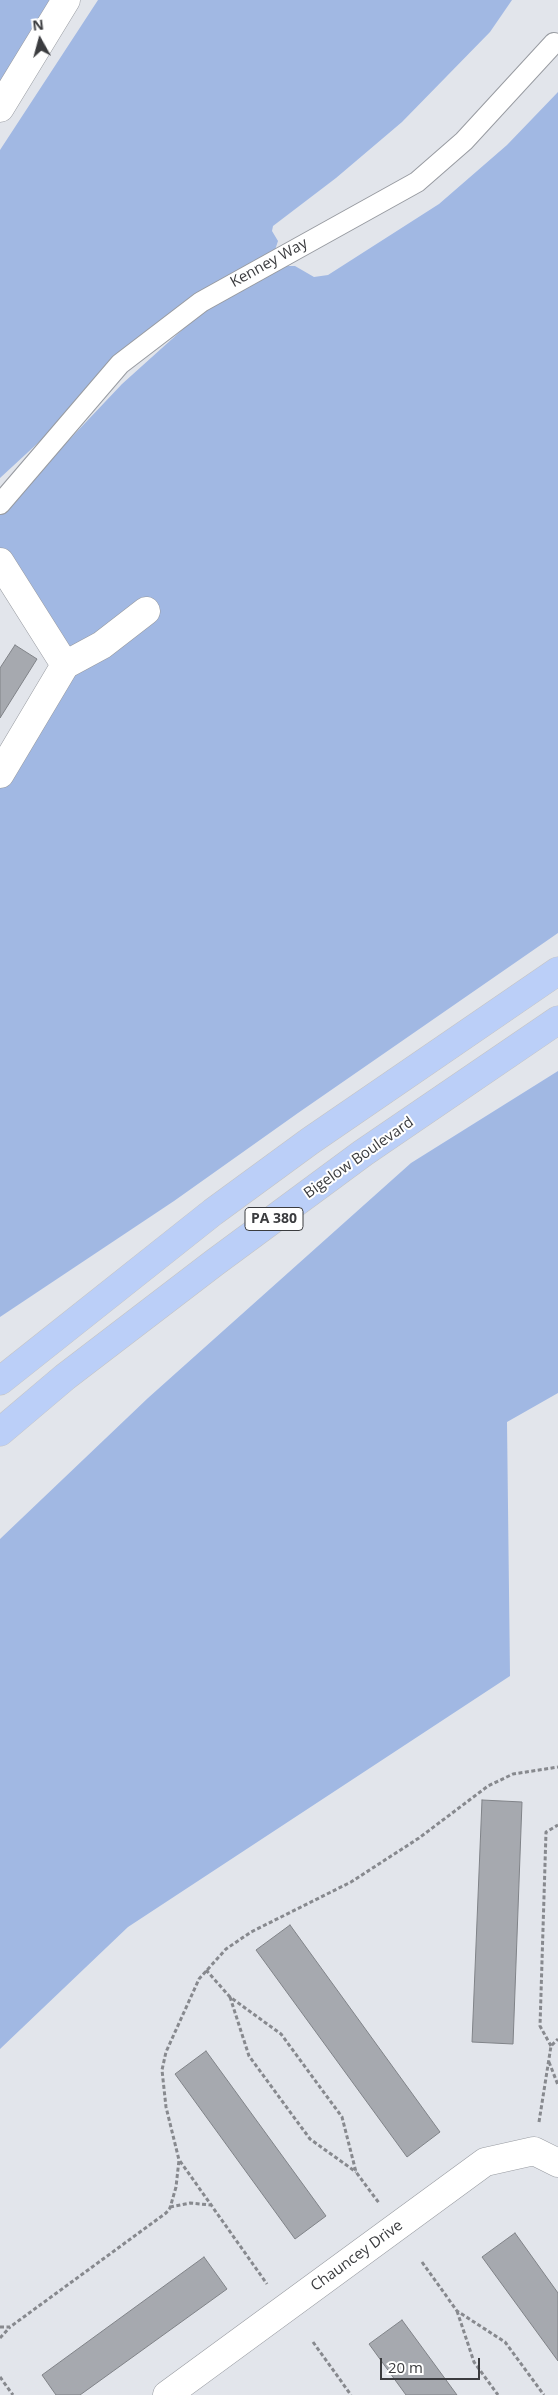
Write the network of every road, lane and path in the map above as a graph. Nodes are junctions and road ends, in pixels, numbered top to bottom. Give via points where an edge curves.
1 (66, 0) edge
2 (554, 43) dead end
3 (0, 108) edge
4 (0, 504) edge
5 (0, 562) edge
6 (146, 611) dead end
7 (65, 665) junction
8 (0, 774) edge
9 (558, 971) edge
10 (558, 1020) edge
11 (0, 1381) edge
12 (0, 1432) edge
13 (558, 1767) edge
14 (558, 1825) edge
15 (206, 1970) junction
16 (230, 1997) junction
17 (558, 2039) edge
18 (551, 2046) junction
19 (548, 2062) junction
20 (558, 2085) edge
21 (538, 2130) dead end
22 (179, 2160) junction
23 (558, 2163) edge
24 (356, 2172) junction
25 (380, 2204) dead end
26 (210, 2205) junction
27 (170, 2208) junction
28 (422, 2262) dead end
29 (267, 2286) dead end
30 (457, 2311) junction
31 (10, 2326) junction
32 (0, 2327) edge
33 (0, 2338) edge
34 (312, 2342) dead end
35 (0, 2377) edge
36 (13, 2395) edge
37 (167, 2395) edge
38 (351, 2395) edge
39 (498, 2395) edge
40 (544, 2395) edge

1 - 3 street
2 - 4 lane, Kenney Way via 464,140 417,182 201,302 120,364
5 - 7 street
6 - 7 street via 102,645
7 - 8 street
9 - 11 main road, PA 380 via 310,1141 213,1212
10 - 12 main road, Bigelow Boulevard / PA 380 via 363,1153 214,1263 64,1377
13 - 15 path via 513,1774 488,1786 419,1838 351,1882 226,1948
14 - 18 path via 546,1832 540,2026
15 - 16 path
15 - 22 path via 198,1979 166,2052 162,2070 166,2107
16 - 24 path via 249,2056 310,2139
16 - 24 path via 281,2034 342,2117
17 - 18 path
18 - 19 path
19 - 20 path
19 - 21 path
22 - 26 path
22 - 27 path
23 - 37 street, Chauncey Drive via 534,2151 485,2162
24 - 25 path
26 - 27 path via 190,2203
26 - 29 path
27 - 31 path
28 - 30 path
30 - 39 path via 474,2362
30 - 40 path via 505,2342
31 - 32 path
31 - 33 path
34 - 38 path
35 - 36 path

